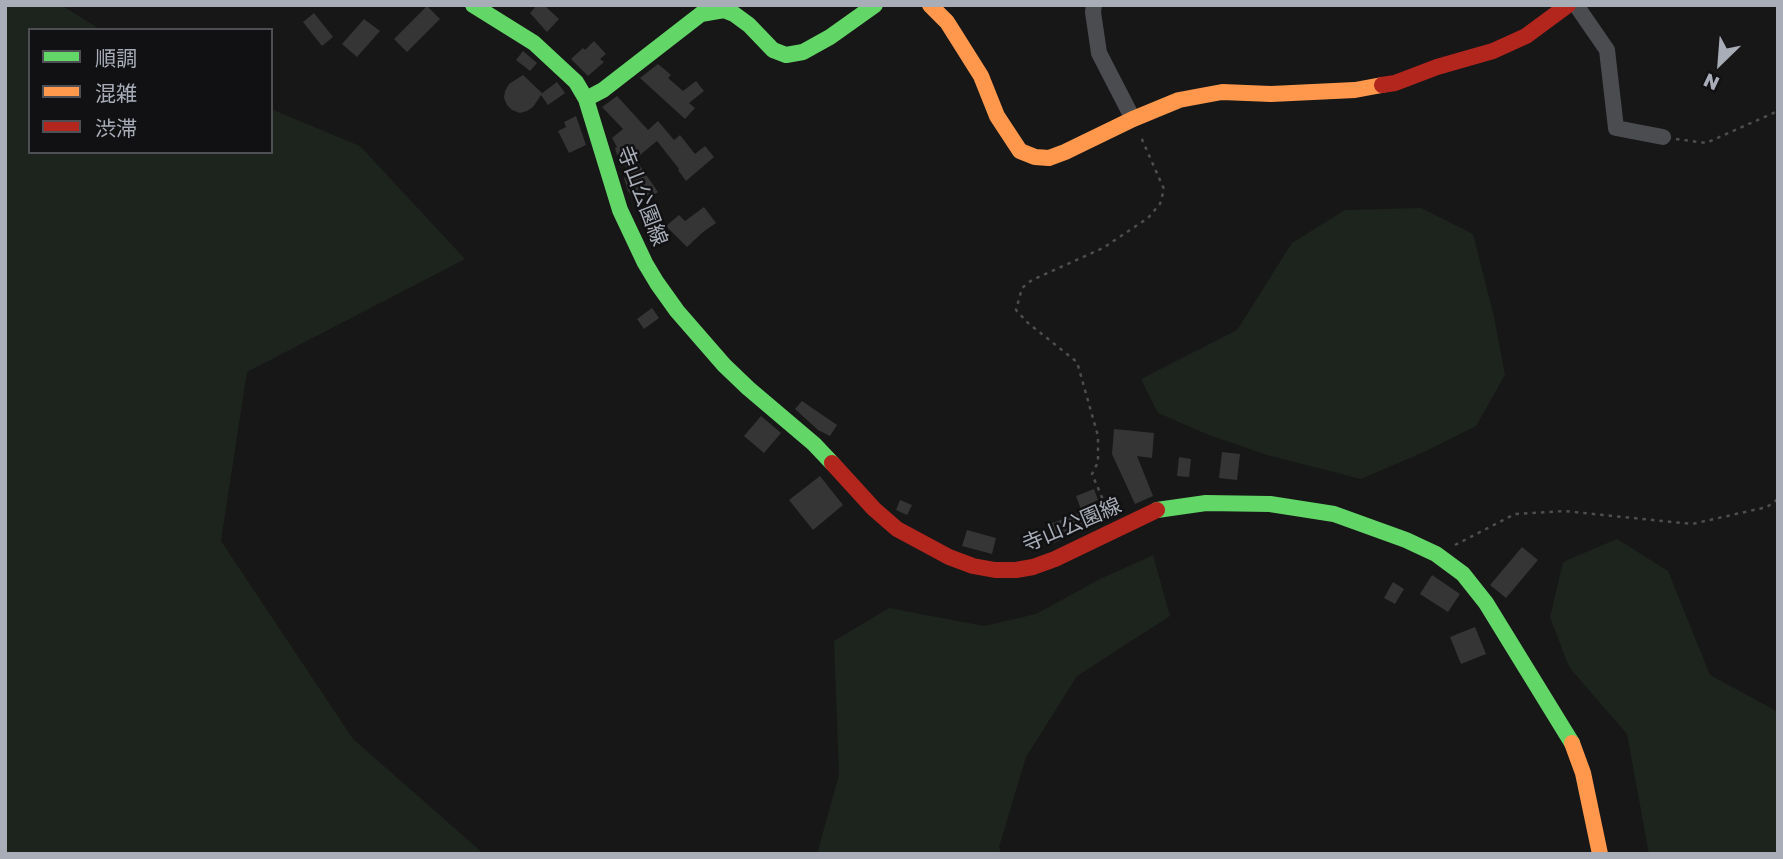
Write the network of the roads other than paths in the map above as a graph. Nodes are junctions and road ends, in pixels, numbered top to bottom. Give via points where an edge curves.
1 (473, 5) edge
2 (875, 5) edge
3 (930, 5) edge
4 (1094, 5) edge
5 (1569, 5) edge
6 (1576, 5) edge
7 (586, 99) junction
8 (1133, 119) junction
9 (1663, 137) road end
10 (1600, 854) edge

1 - 7 main road, 寺山公園線 via 534,43 576,82
2 - 7 main road via 831,37 803,52 786,55 773,50 734,13 701,13
3 - 8 main road via 947,22 981,76 997,116 1020,151 1049,158
4 - 8 street via 1099,54
5 - 8 main road via 1526,36 1493,51 1395,83 1319,92 1222,92 1179,100
6 - 9 street via 1607,50 1616,128
7 - 10 main road, 寺山公園線 via 620,210 657,283 677,311 724,365 814,444 897,529 973,566 1016,570 1055,559 1171,507 1270,503 1334,514 1437,554 1463,574 1486,603 1571,740

